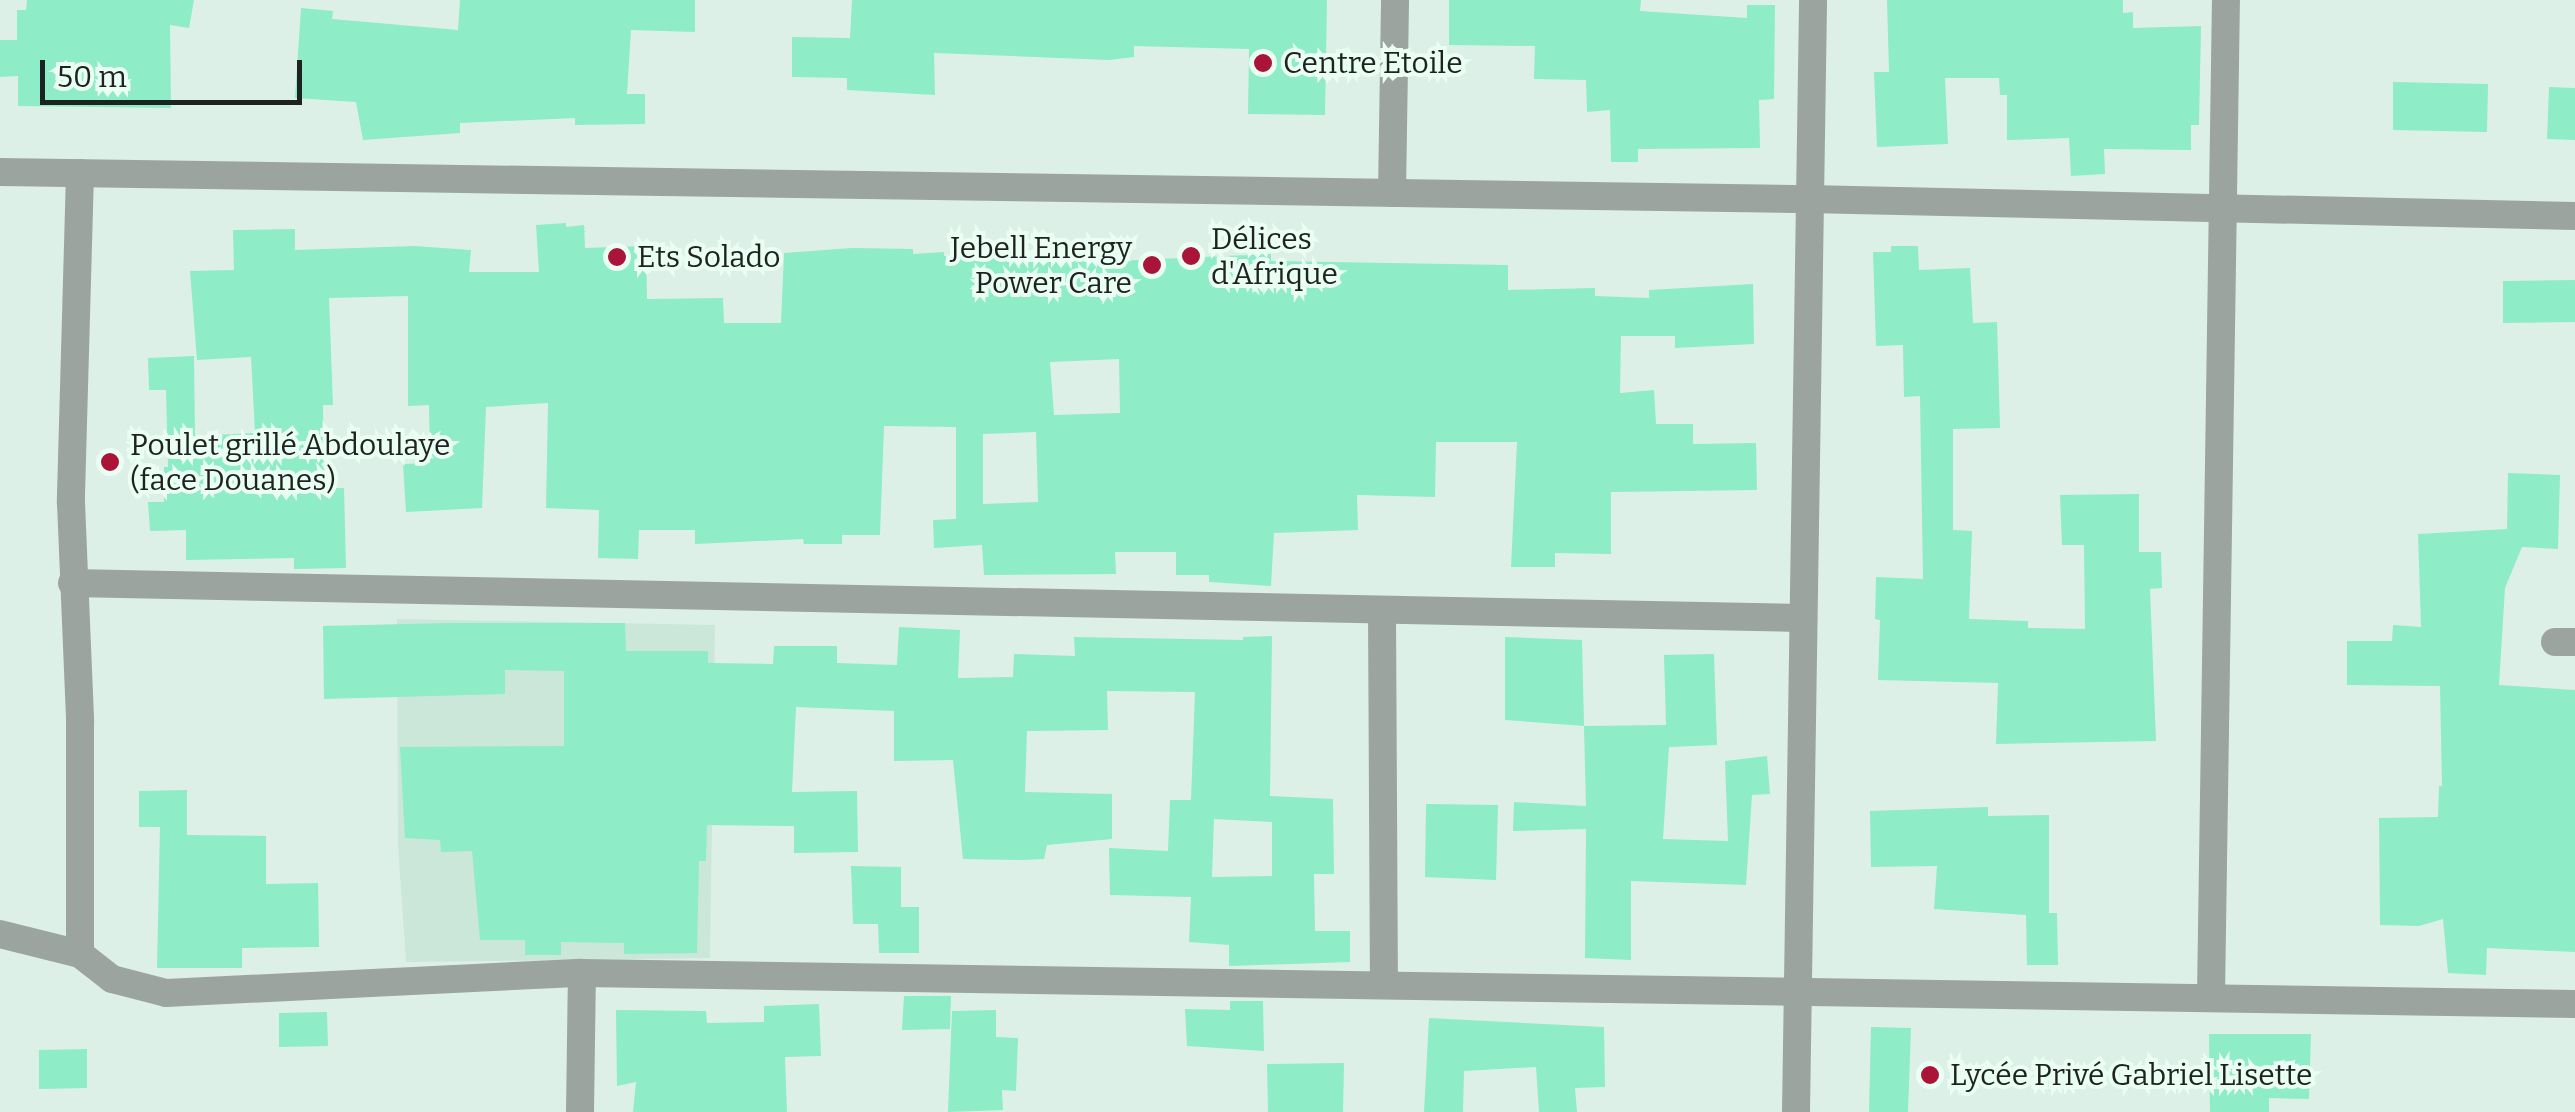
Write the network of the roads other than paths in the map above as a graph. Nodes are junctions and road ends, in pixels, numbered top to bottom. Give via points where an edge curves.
1 (1395, 0) edge
2 (1812, 0) edge
3 (2226, 0) edge
4 (0, 172) edge
5 (80, 173) junction
6 (1392, 193) junction
7 (1808, 199) junction
8 (2219, 210) junction
9 (2575, 216) edge
10 (72, 583) junction
11 (1382, 611) junction
12 (1801, 618) junction
13 (0, 934) edge
14 (80, 954) junction
15 (582, 973) junction
16 (1384, 982) junction
17 (1798, 994) junction
18 (2211, 996) junction
19 (2575, 1004) edge
20 (580, 1112) edge
21 (1796, 1112) edge

1 - 6 street
2 - 7 street
3 - 8 street
4 - 5 street
5 - 6 street
5 - 10 street
6 - 7 street
7 - 8 street
7 - 12 street
8 - 9 street
8 - 18 street
10 - 11 street
10 - 14 street via 80,722
11 - 12 street
11 - 16 street
12 - 17 street
13 - 14 street
14 - 15 street via 112,979 166,994
15 - 16 street
15 - 20 street
16 - 17 street
17 - 18 street
17 - 21 street
18 - 19 street

